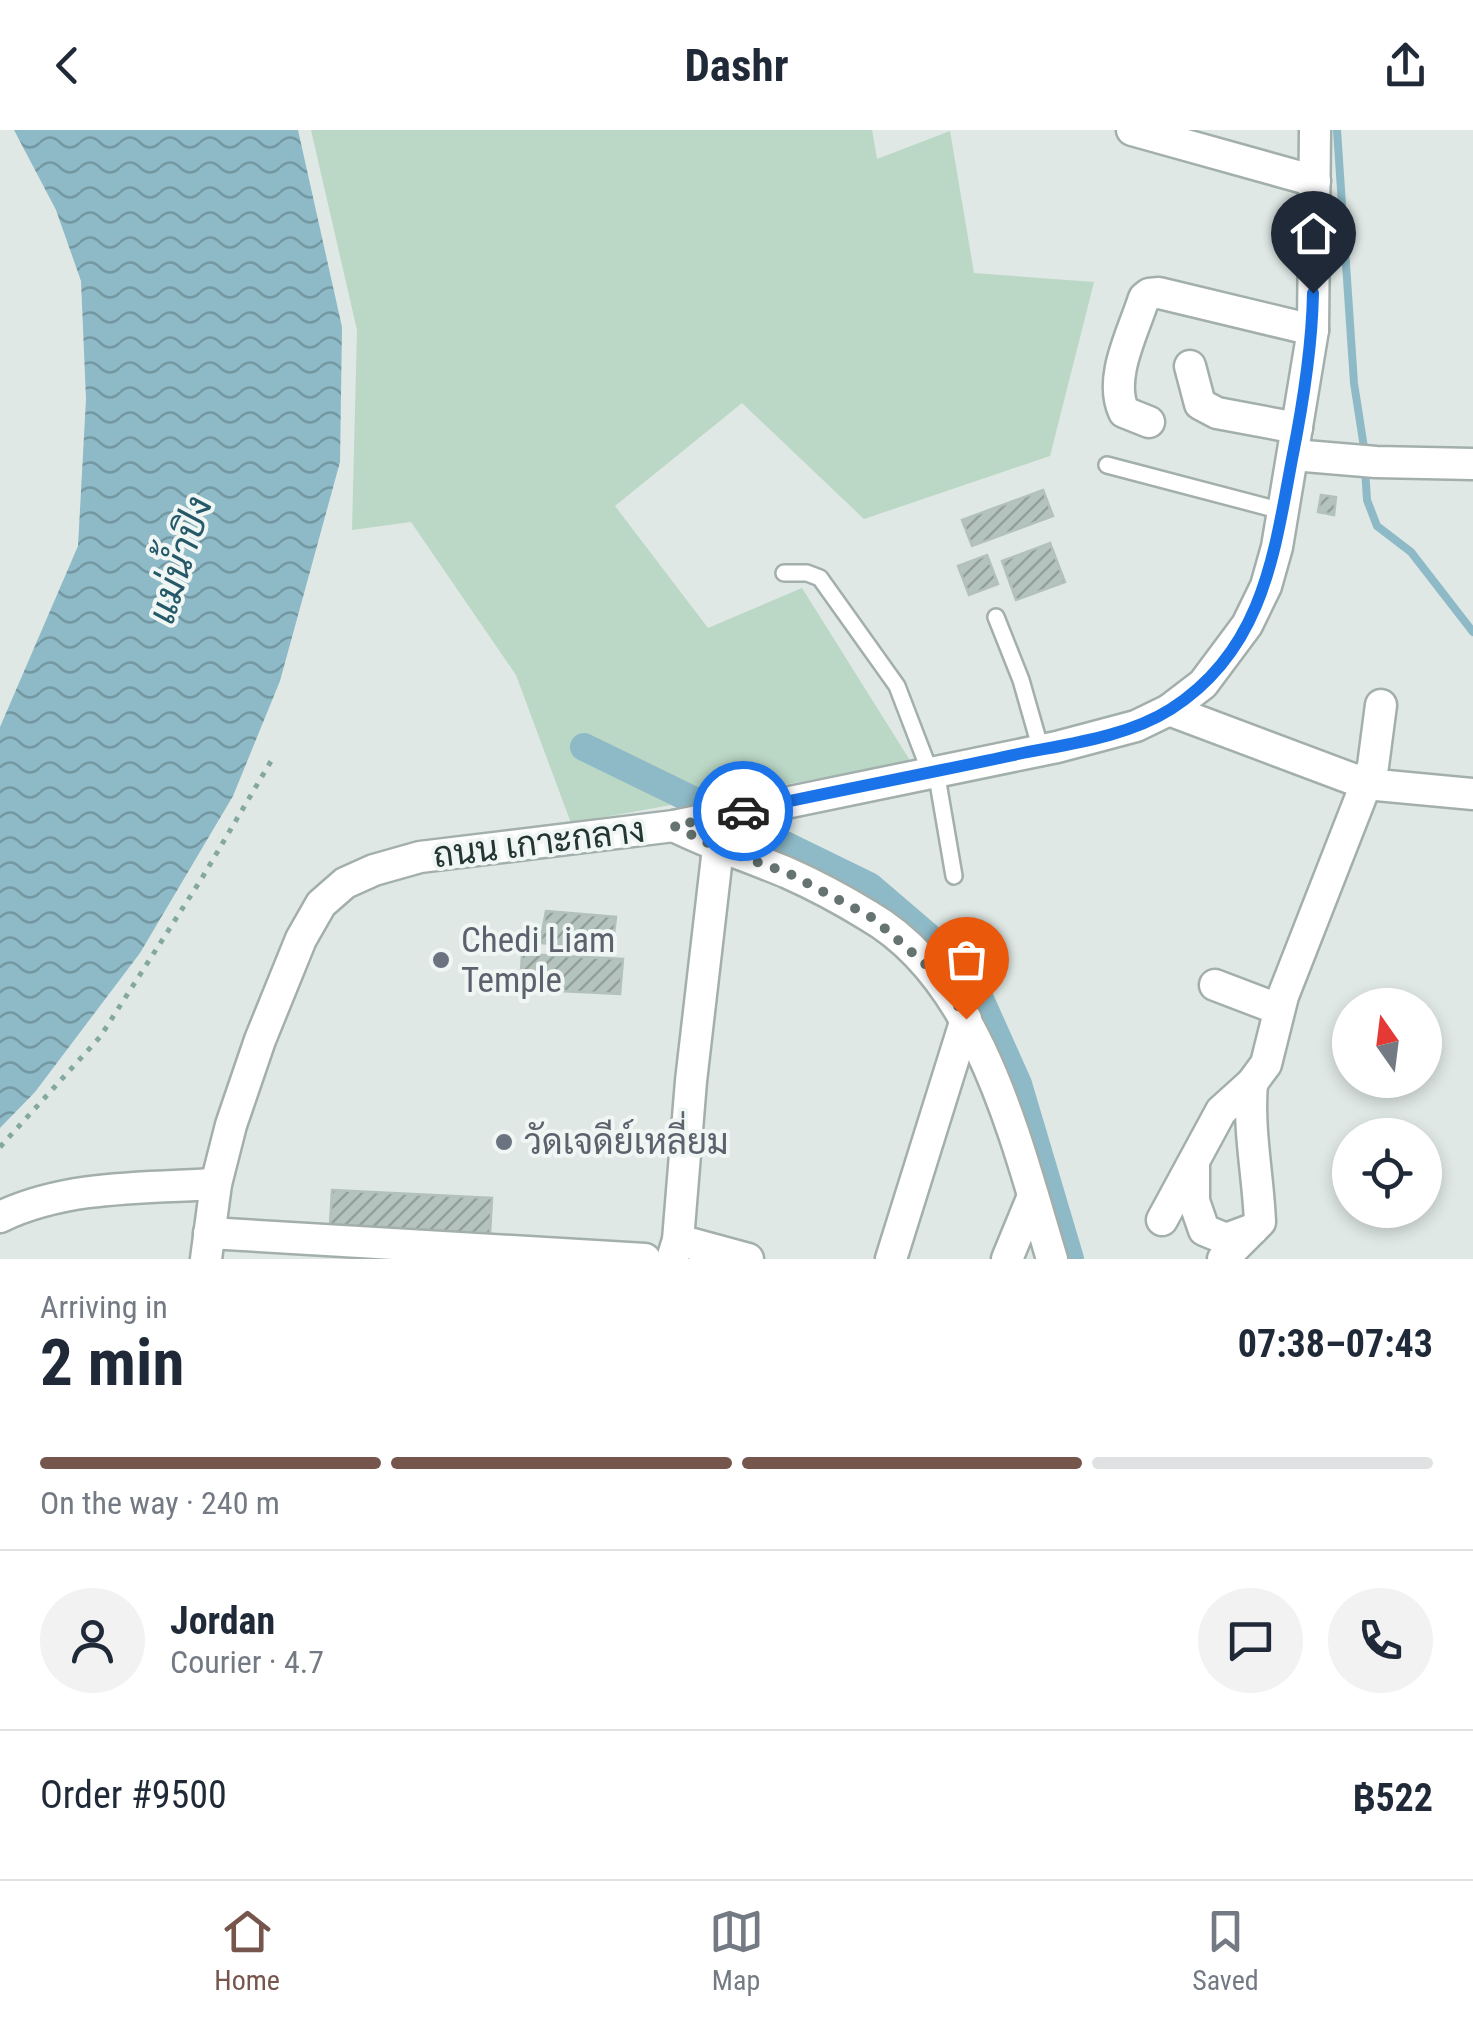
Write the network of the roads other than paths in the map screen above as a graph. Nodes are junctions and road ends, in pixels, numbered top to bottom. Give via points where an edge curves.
1 (1132, 130) edge
2 (1315, 130) edge
3 (1173, 136) edge
4 (1315, 181) junction
5 (1312, 330) junction
6 (1190, 366) dead end
7 (1150, 422) dead end
8 (1304, 447) junction
9 (1473, 464) edge
10 (1108, 465) dead end
11 (1282, 511) junction
12 (784, 573) dead end
13 (996, 617) dead end
14 (1382, 706) dead end
15 (1170, 710) junction
16 (1040, 750) junction
17 (933, 772) junction
18 (1366, 784) junction
19 (1473, 794) edge
20 (674, 826) junction
21 (718, 848) junction
22 (954, 876) dead end
23 (1215, 986) dead end
24 (1278, 1009) junction
25 (966, 1019) junction
26 (1252, 1084) junction
27 (1194, 1160) junction
28 (216, 1184) junction
29 (1033, 1196) junction
30 (0, 1217) edge
31 (1162, 1220) dead end
32 (1253, 1229) junction
33 (207, 1246) edge
34 (675, 1250) edge
35 (646, 1259) edge
36 (748, 1259) edge
37 (891, 1259) edge
38 (1007, 1259) edge
39 (1052, 1259) edge
40 (1222, 1259) edge

1 - 3 street
2 - 4 street, ถนน เกาะกลาง
3 - 4 street
4 - 5 street, ถนน เกาะกลาง
5 - 7 street via 1149,294 1118,380 1118,398 1124,412
5 - 8 street, ถนน เกาะกลาง
6 - 8 street via 1200,404
8 - 9 street via 1376,462
8 - 11 street, ถนน เกาะกลาง
10 - 11 lane
11 - 15 street, ถนน เกาะกลาง via 1266,586 1248,625 1203,684
12 - 17 lane via 820,578 896,686
13 - 16 lane
14 - 18 street
15 - 16 street, ถนน เกาะกลาง via 1136,726
15 - 18 street
16 - 17 street, ถนน เกาะกลาง
17 - 20 street, ถนน เกาะกลาง
17 - 22 lane
18 - 19 street
18 - 24 street
20 - 21 street
20 - 28 street, ถนน เกาะกลาง via 420,857 345,884 321,904 301,938 260,1040
21 - 25 street via 788,873 873,918 941,978
21 - 34 street
23 - 24 street
24 - 26 street via 1266,1064
25 - 29 street
25 - 37 street
26 - 27 street via 1221,1111
26 - 32 street via 1249,1124 1260,1222
27 - 31 street
27 - 32 street via 1194,1201 1204,1230 1226,1239
28 - 30 street via 88,1192
28 - 33 street, ถนน เกาะกลาง
29 - 38 street
29 - 39 street
32 - 40 street
33 - 35 street
34 - 36 street

